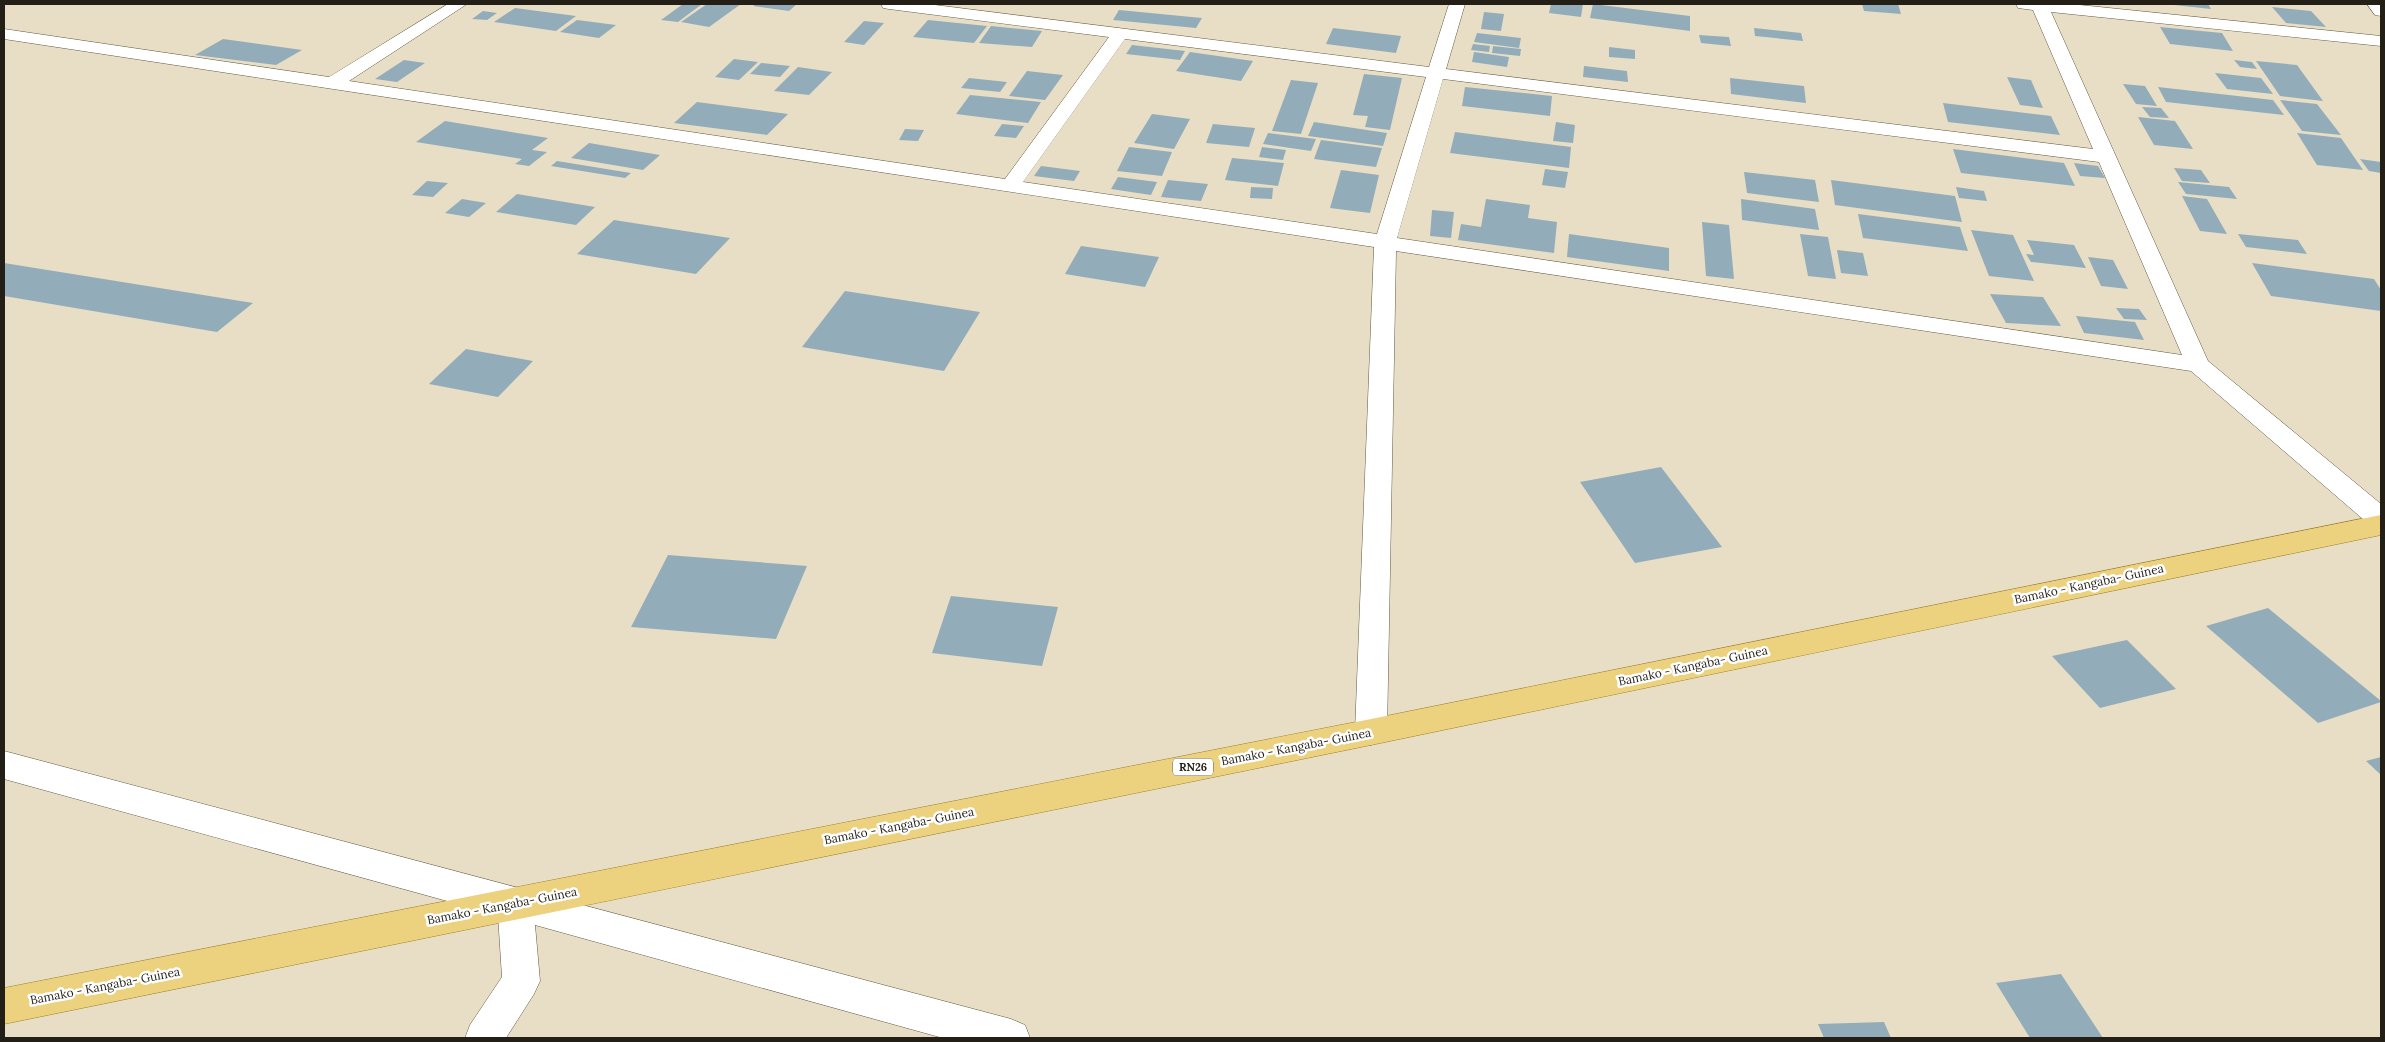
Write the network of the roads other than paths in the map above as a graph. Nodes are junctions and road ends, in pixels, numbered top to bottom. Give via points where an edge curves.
1 (459, 4) edge
2 (890, 4) edge
3 (1458, 4) edge
4 (2034, 4) edge
5 (2375, 4) edge
6 (2381, 11) edge
7 (1121, 33) junction
8 (4, 34) edge
9 (2381, 41) edge
10 (1437, 72) junction
11 (332, 84) junction
12 (2106, 157) junction
13 (1010, 186) junction
14 (1385, 242) junction
15 (2198, 365) junction
16 (2381, 519) edge
17 (2381, 524) edge
18 (1371, 732) junction
19 (4, 765) edge
20 (515, 904) junction
21 (4, 1006) edge
22 (484, 1038) edge
23 (1011, 1038) edge

1 - 11 street
2 - 7 street
3 - 10 street
4 - 9 street
4 - 12 street
5 - 6 street
7 - 10 street
7 - 13 street
8 - 11 street
10 - 12 street
10 - 14 street
11 - 13 street
12 - 15 street
13 - 14 street
14 - 15 street
14 - 18 street
15 - 16 street
17 - 18 main road, Bamako - Kangaba- Guinea / RN26
18 - 20 main road, Bamako - Kangaba- Guinea / RN26
19 - 20 street
20 - 21 main road, Bamako - Kangaba- Guinea / RN26
20 - 22 street via 521,982
20 - 23 street

